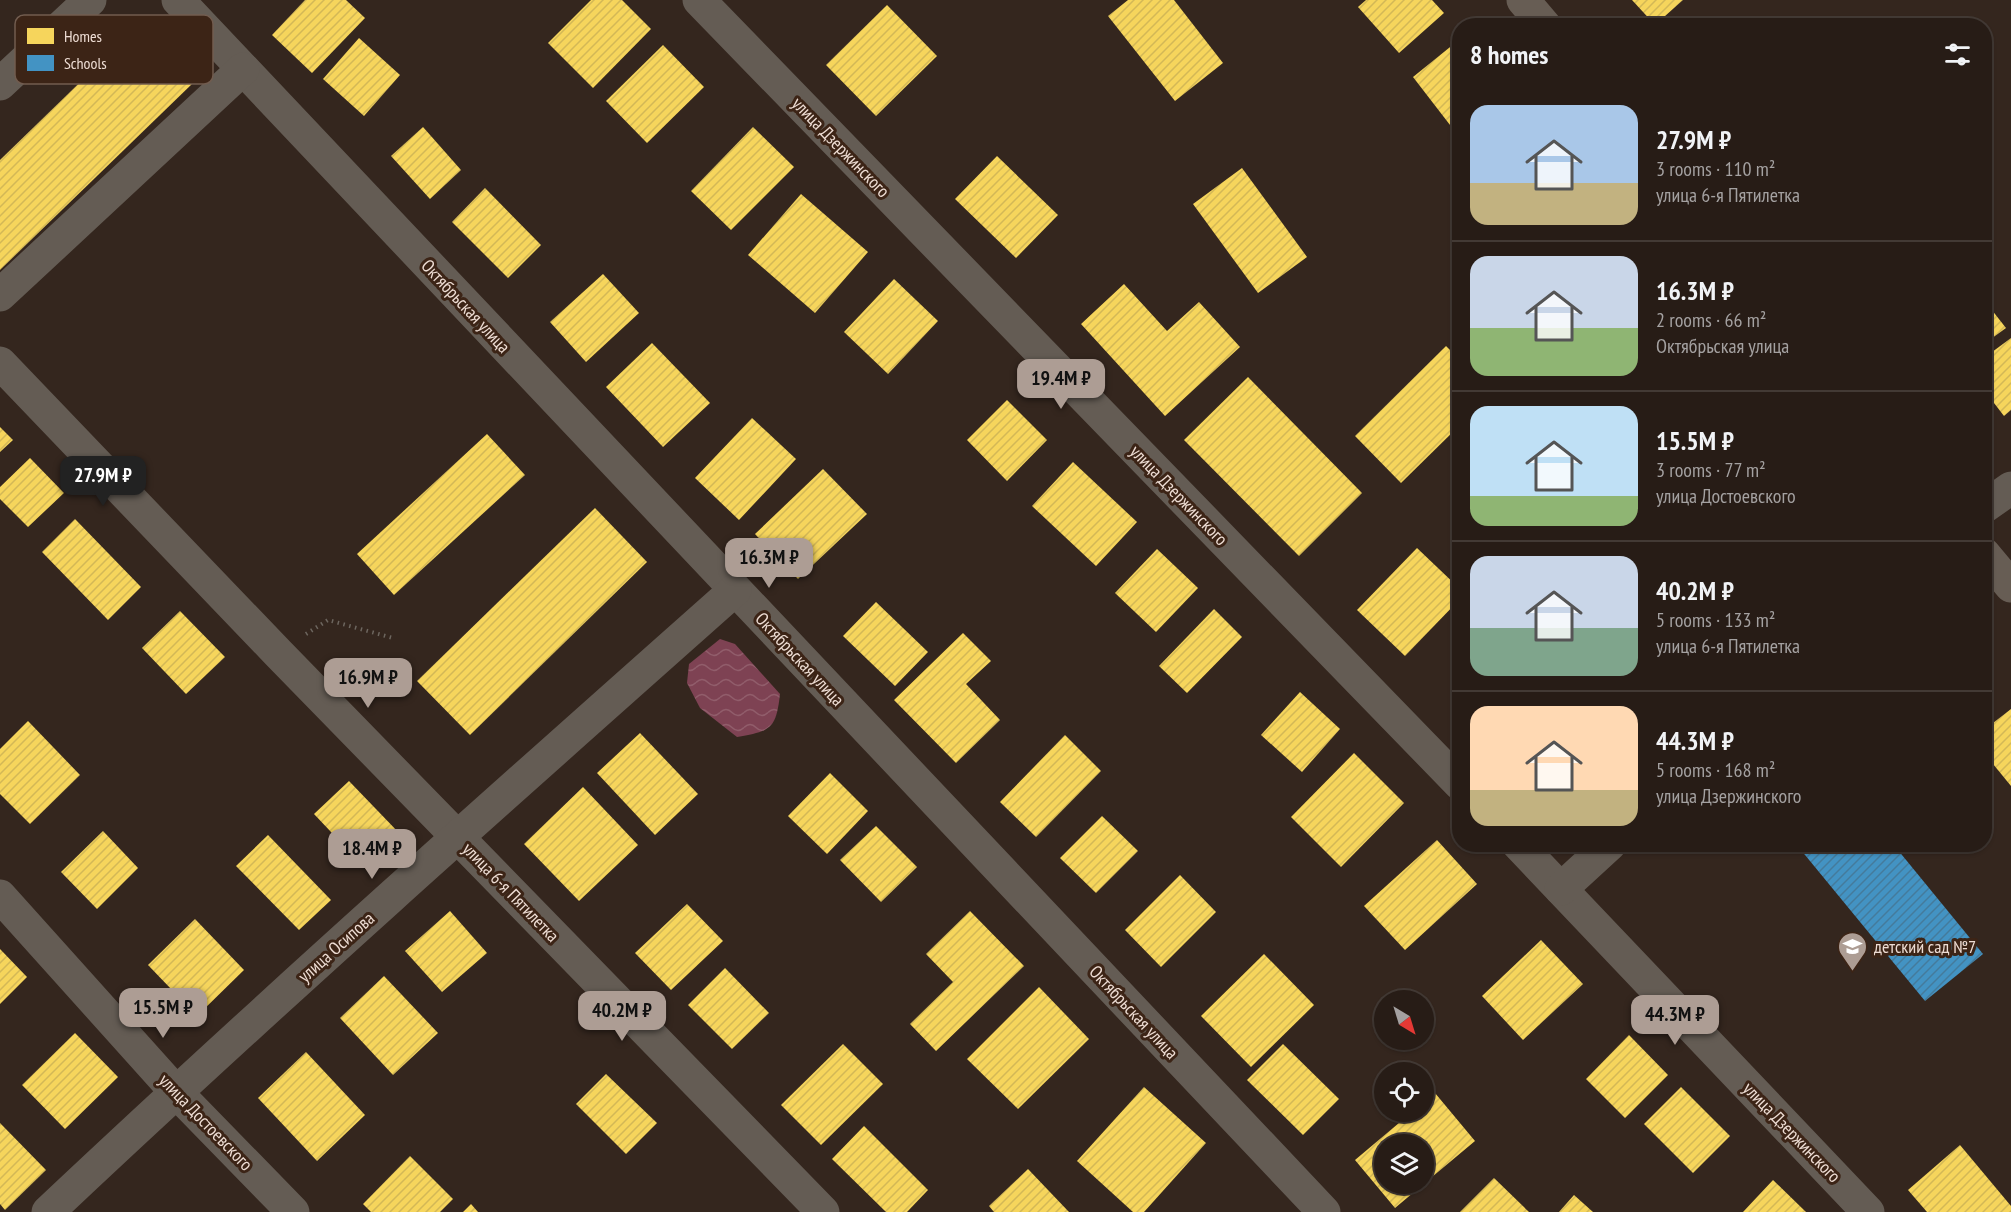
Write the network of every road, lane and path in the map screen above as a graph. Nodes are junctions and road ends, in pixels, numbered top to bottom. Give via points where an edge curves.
1 (90, 0) edge
2 (178, 0) edge
3 (699, 0) edge
4 (1523, 0) edge
5 (74, 15) edge
6 (192, 15) edge
7 (1538, 18) edge
8 (213, 37) edge
9 (243, 69) junction
10 (15, 70) edge
11 (0, 84) edge
12 (0, 295) edge
13 (0, 363) edge
14 (2011, 488) edge
15 (1992, 501) edge
16 (1992, 563) edge
17 (2011, 586) edge
18 (735, 590) junction
19 (393, 638) dead end
20 (278, 653) junction
21 (1452, 776) edge
22 (457, 837) junction
23 (1526, 852) edge
24 (1601, 852) edge
25 (1561, 889) junction
26 (0, 896) edge
27 (176, 1092) junction
28 (1318, 1210) edge
29 (48, 1212) edge
30 (293, 1212) edge
31 (823, 1212) edge
32 (1868, 1212) edge

1 - 5 street
2 - 6 street, Октябрьская улица
3 - 21 street, улица Дзержинского
4 - 7 street
8 - 9 street, Октябрьская улица
9 - 12 street
9 - 18 street, Октябрьская улица
10 - 11 street
13 - 20 street, улица 6-я Пятилетка
14 - 15 street
16 - 17 street
18 - 22 street, улица Осипова
18 - 28 street, Октябрьская улица
19 - 20 path via 328,620
20 - 22 street, улица 6-я Пятилетка
22 - 27 street, улица Осипова
22 - 31 street, улица 6-я Пятилетка
23 - 25 street, улица Дзержинского
24 - 25 street
25 - 32 street, улица Дзержинского
26 - 27 street, улица Достоевского
27 - 29 street, улица Осипова
27 - 30 street, улица Достоевского

